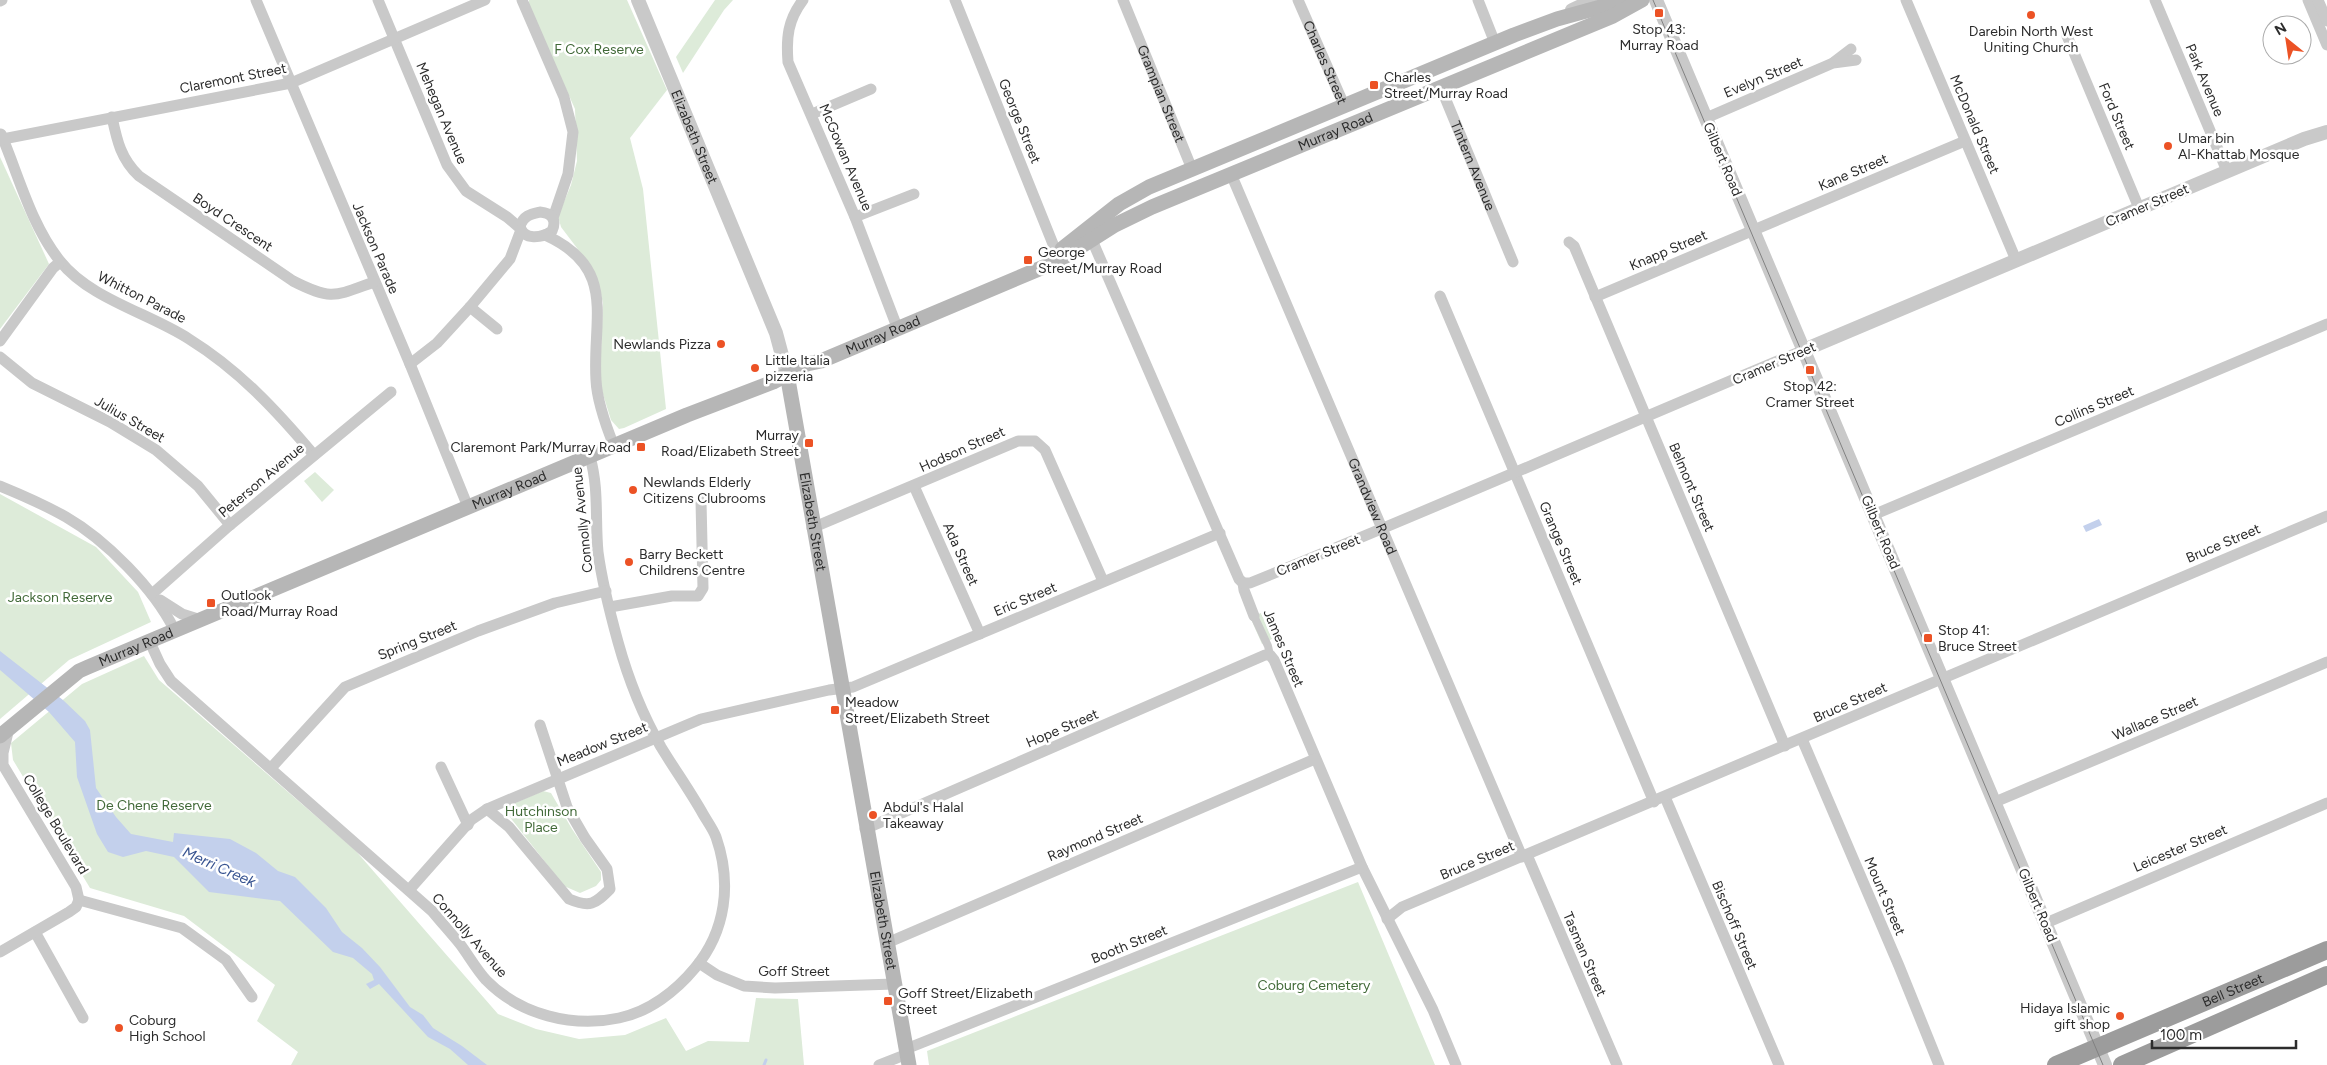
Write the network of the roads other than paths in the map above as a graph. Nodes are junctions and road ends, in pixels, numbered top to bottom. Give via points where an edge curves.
1 (256, 0) edge
2 (378, 0) edge
3 (486, 0) edge
4 (522, 0) edge
5 (638, 0) edge
6 (803, 0) edge
7 (955, 0) edge
8 (1123, 0) edge
9 (1298, 0) edge
10 (1478, 0) edge
11 (1594, 0) edge
12 (1626, 0) edge
13 (1642, 0) edge
14 (1656, 0) edge
15 (1906, 0) edge
16 (2155, 0) edge
17 (2308, 0) edge
18 (2318, 0) edge
19 (2327, 21) edge
20 (1542, 24) junction
21 (2067, 36) dead end
22 (394, 39) junction
23 (1495, 43) junction
24 (2327, 45) edge
25 (1851, 49) dead end
26 (1856, 60) dead end
27 (1503, 62) junction
28 (1833, 64) junction
29 (1433, 69) junction
30 (291, 83) junction
31 (1441, 88) junction
32 (871, 89) dead end
33 (1344, 105) junction
34 (812, 114) junction
35 (112, 117) junction
36 (1706, 118) junction
37 (1351, 125) junction
38 (2327, 126) edge
39 (2327, 132) edge
40 (1, 136) edge
41 (2304, 139) junction
42 (1965, 141) junction
43 (1224, 156) junction
44 (1192, 169) junction
45 (2227, 171) junction
46 (1231, 174) junction
47 (563, 184) junction
48 (1200, 187) junction
49 (914, 194) dead end
50 (2139, 208) junction
51 (496, 210) junction
52 (540, 212) junction
53 (527, 215) junction
54 (855, 217) junction
55 (553, 220) junction
56 (521, 230) junction
57 (1753, 230) junction
58 (545, 235) junction
59 (532, 237) junction
60 (1092, 240) junction
61 (1569, 242) dead end
62 (574, 252) junction
63 (1057, 254) junction
64 (510, 259) junction
65 (2016, 260) junction
66 (60, 262) junction
67 (1513, 262) dead end
68 (1032, 270) junction
69 (374, 282) junction
70 (1440, 296) dead end
71 (1595, 297) junction
72 (470, 308) junction
73 (2327, 324) edge
74 (897, 327) junction
75 (497, 329) dead end
76 (0, 341) edge
77 (1804, 350) junction
78 (0, 357) edge
79 (410, 364) junction
80 (786, 374) junction
81 (391, 392) dead end
82 (1646, 417) junction
83 (614, 446) junction
84 (314, 455) junction
85 (590, 457) junction
86 (1514, 471) junction
87 (0, 486) edge
88 (914, 486) junction
89 (701, 501) dead end
90 (468, 507) junction
91 (1873, 515) junction
92 (2327, 516) edge
93 (230, 525) junction
94 (812, 528) junction
95 (1382, 530) junction
96 (1220, 534) junction
97 (1103, 582) junction
98 (1244, 583) junction
99 (606, 591) junction
100 (154, 596) junction
101 (610, 607) junction
102 (1254, 616) joint
103 (198, 619) junction
104 (174, 629) junction
105 (980, 634) junction
106 (149, 640) junction
107 (1270, 655) junction
108 (2327, 662) edge
109 (1942, 679) junction
110 (841, 688) junction
111 (540, 726) dead end
112 (10, 728) edge
113 (656, 738) junction
114 (1802, 740) junction
115 (1785, 746) junction
116 (1315, 759) junction
117 (2, 764) edge
118 (271, 768) junction
119 (441, 768) dead end
120 (557, 779) junction
121 (1665, 797) junction
122 (1654, 802) junction
123 (1995, 802) junction
124 (2327, 802) edge
125 (487, 808) junction
126 (468, 825) junction
127 (865, 829) junction
128 (1524, 856) junction
129 (1362, 867) junction
130 (409, 890) junction
131 (80, 900) junction
132 (1387, 919) junction
133 (2046, 923) junction
134 (35, 932) junction
135 (887, 944) junction
136 (1, 948) edge
137 (2327, 950) edge
138 (699, 963) junction
139 (2327, 975) edge
140 (894, 984) junction
141 (252, 997) dead end
142 (83, 1018) dead end
143 (2098, 1046) junction
144 (907, 1056) edge
145 (879, 1065) edge
146 (1456, 1065) edge
147 (1617, 1065) edge
148 (1779, 1065) edge
149 (1939, 1065) edge
150 (2056, 1065) edge
151 (2105, 1065) edge
152 (2122, 1065) edge

1 - 30 street, Jackson Parade
2 - 22 street, Mehegan Avenue
3 - 22 street, Claremont Street
4 - 47 street via 564,97 573,132 572,153
5 - 80 street, Elizabeth Street via 772,324
6 - 34 street, McGowan Avenue via 790,21 786,36 788,62
7 - 63 street, George Street
8 - 44 street, Grampian Street
9 - 33 street, Charles Street
10 - 23 street
11 - 20 street
12 - 20 main road, Murray Road
13 - 27 main road, Murray Road via 1613,16
14 - 36 street, Gilbert Road
15 - 42 street, McDonald Street
16 - 45 street, Park Avenue
17 - 24 street
18 - 19 street
20 - 23 main road, Murray Road
21 - 50 street, Ford Street
22 - 30 street, Claremont Street
22 - 51 street, Mehegan Avenue via 446,165 466,192
23 - 27 main road
23 - 29 main road, Murray Road
25 - 28 street, Evelyn Street
26 - 28 street, Evelyn Street
27 - 31 main road, Murray Road
28 - 36 street, Evelyn Street
29 - 31 main road, Tintern Avenue
29 - 33 main road, Murray Road
30 - 35 street, Claremont Street
30 - 69 street, Jackson Parade
31 - 37 main road, Murray Road
31 - 67 street, Tintern Avenue
32 - 34 street
33 - 37 main road, Charles Street
33 - 43 main road, Murray Road
34 - 54 street, McGowan Avenue
35 - 40 street, Claremont Street
35 - 69 street, Boyd Crescent via 121,154 139,176 293,281 318,294 340,295
36 - 57 street, Gilbert Road
37 - 46 main road, Murray Road
38 - 41 street, Cramer Street
39 - 41 street, Cramer Street
40 - 66 street, Whitton Parade via 40,232
41 - 45 street, Cramer Street
42 - 57 street, Kane Street
42 - 65 street, McDonald Street
43 - 44 main road, Murray Road
43 - 46 main road, Grandview Road
44 - 48 main road, Grampian Street
44 - 63 main road, Murray Road via 1133,195
45 - 50 street, Cramer Street
46 - 48 main road, Murray Road
46 - 95 street, Grandview Road
47 - 52 street
47 - 55 street
48 - 60 main road, Murray Road via 1133,215
49 - 54 street
50 - 65 street, Cramer Street
51 - 53 street, Mehegan Avenue
51 - 56 street, Mehegan Avenue
52 - 53 street
52 - 55 street via 548,213
53 - 56 street via 522,220
54 - 74 street, McGowan Avenue
55 - 58 street via 552,231
55 - 62 street
56 - 59 street
56 - 64 street
57 - 71 street, Knapp Street
57 - 77 street, Gilbert Road
58 - 59 street
58 - 62 street via 561,241
59 - 64 street
60 - 68 main road, Murray Road via 1058,261
60 - 96 street, James Street
61 - 71 street, Belmont Street via 1574,246
62 - 83 street via 589,272 596,296 596,381 600,406
63 - 68 main road, Murray Road
64 - 72 street
65 - 77 street, Cramer Street
66 - 76 street
66 - 84 street, Whitton Parade via 84,284 156,320 220,360 275,408
68 - 74 main road, Murray Road
69 - 79 street, Jackson Parade
70 - 86 street, Grange Street
71 - 82 street, Belmont Street
72 - 75 street
72 - 79 street via 437,344
73 - 91 street, Collins Street
74 - 80 main road, Murray Road
77 - 82 street, Cramer Street
77 - 91 street, Gilbert Road
78 - 93 street, Julius Street via 32,383 110,422 156,450 198,486
79 - 90 street, Jackson Parade
80 - 83 main road, Murray Road
80 - 94 main road, Elizabeth Street
81 - 84 street, Peterson Avenue
82 - 86 street, Cramer Street
82 - 115 street, Belmont Street
83 - 85 main road, Murray Road
84 - 93 street, Peterson Avenue
85 - 90 main road, Murray Road
85 - 99 street, Connolly Avenue via 595,475 598,553
86 - 95 street, Cramer Street
86 - 122 street, Grange Street
87 - 100 street via 68,518 112,552
88 - 94 street, Hodson Street
88 - 97 street, Hodson Street via 1018,441 1035,441 1044,450
88 - 105 street, Ada Street
89 - 101 street via 703,588 698,596 672,596
90 - 103 main road, Murray Road
91 - 109 street, Gilbert Road
92 - 109 street, Bruce Street
93 - 100 street, Peterson Avenue
94 - 110 main road, Elizabeth Street
95 - 98 street, Cramer Street
95 - 128 street, Grandview Road
96 - 97 street, Eric Street
96 - 98 street, James Street via 1239,579
97 - 105 street, Eric Street
98 - 102 street, James Street
99 - 101 street, Connolly Avenue
99 - 118 street, Spring Street via 555,603 478,631 346,687
100 - 103 street via 182,614
100 - 104 street
101 - 113 street, Connolly Avenue via 636,697
102 - 107 street, James Street
103 - 104 main road, Murray Road
104 - 106 main road, Murray Road
105 - 110 street, Eric Street via 853,687
106 - 112 main road, Murray Road via 79,672
106 - 118 street, Connolly Avenue via 170,681
107 - 116 street, James Street
107 - 127 street, Hope Street
108 - 123 street, Wallace Street
109 - 114 street, Bruce Street
109 - 123 street, Gilbert Road
110 - 113 street, Meadow Street via 702,719
110 - 127 main road, Elizabeth Street
111 - 120 street
112 - 117 street, College Boulevard
113 - 120 street, Meadow Street
113 - 138 street, Connolly Avenue via 715,835 724,868 724,903 713,943
114 - 115 street, Bruce Street
114 - 149 street, Mount Street
115 - 121 street, Bruce Street
116 - 129 street, James Street
116 - 135 street, Raymond Street
117 - 131 street, College Boulevard via 76,887
118 - 130 street, Connolly Avenue
119 - 126 street
120 - 125 street, Meadow Street
120 - 125 street via 567,808 607,869 610,889 596,902 582,904 570,898 509,827
121 - 122 street, Bruce Street
121 - 148 street, Bischoff Street
122 - 128 street, Bruce Street
123 - 133 street, Gilbert Road
124 - 133 street, Leicester Street
125 - 126 street, Meadow Street
126 - 130 street, Meadow Street
127 - 135 main road, Elizabeth Street
128 - 132 street, Bruce Street via 1402,907
128 - 147 street, Tasman Street
129 - 132 street, James Street
129 - 144 street, Booth Street
130 - 138 street, Connolly Avenue via 432,911 486,979 518,1004 563,1020 591,1022 627,1016 661,1000
131 - 134 street via 69,912
131 - 141 street via 182,928 226,960
132 - 146 street, James Street via 1433,1010
133 - 143 street, Gilbert Road
134 - 136 street
134 - 142 street
135 - 140 main road, Elizabeth Street
137 - 143 highway, Bell Street
138 - 140 street, Goff Street via 744,986
139 - 152 highway, Bell Street
140 - 144 main road, Elizabeth Street
143 - 150 highway, Bell Street
143 - 151 street, Gilbert Road
144 - 145 street, Booth Street

